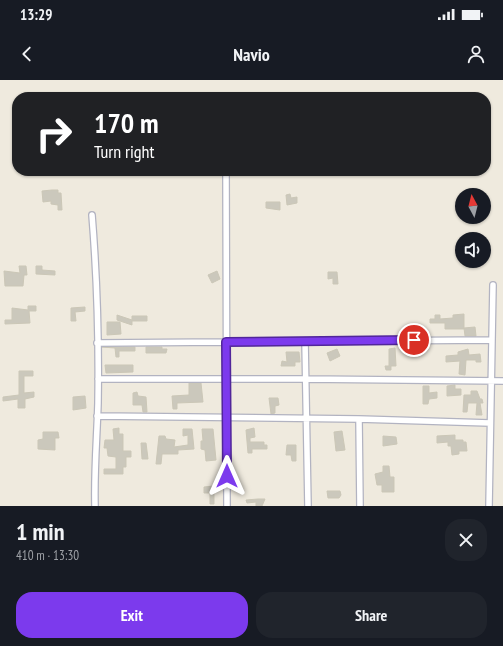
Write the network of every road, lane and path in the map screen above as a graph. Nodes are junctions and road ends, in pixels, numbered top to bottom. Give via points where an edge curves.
1 (226, 176) edge
2 (92, 215) dead end
3 (494, 285) dead end
4 (492, 340) junction
5 (305, 341) junction
6 (226, 342) junction
7 (98, 343) junction
8 (98, 379) junction
9 (226, 379) junction
10 (306, 379) junction
11 (491, 381) junction
12 (503, 381) edge
13 (97, 416) junction
14 (226, 417) junction
15 (306, 418) junction
16 (359, 419) junction
17 (490, 424) junction
18 (95, 506) edge
19 (227, 506) edge
20 (308, 506) edge
21 (360, 506) edge
22 (489, 506) edge

1 - 6 street
2 - 7 street via 98,281
3 - 4 street
4 - 5 street
4 - 11 street
5 - 6 street
5 - 10 street
6 - 7 street
6 - 9 street
7 - 8 street
8 - 9 street
8 - 13 street
9 - 10 street
9 - 14 street
10 - 11 street
10 - 15 street
11 - 12 street
11 - 17 street
13 - 14 street
13 - 18 street
14 - 15 street
14 - 19 street
15 - 16 street
15 - 20 street
16 - 17 street
16 - 21 street
17 - 22 street

